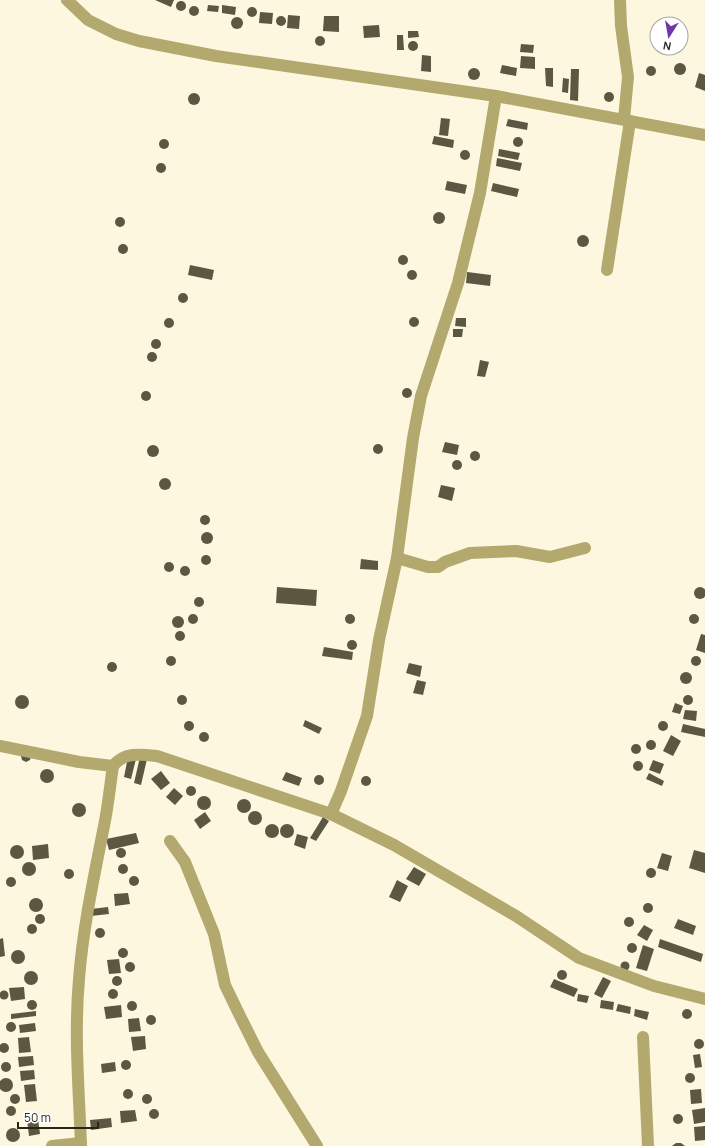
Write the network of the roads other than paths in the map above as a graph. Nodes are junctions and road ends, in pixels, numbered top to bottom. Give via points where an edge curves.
1 (67, 0) edge
2 (620, 0) edge
3 (496, 96) junction
4 (627, 120) junction
5 (705, 135) edge
6 (607, 270) dead end
7 (585, 548) dead end
8 (397, 558) junction
9 (0, 746) edge
10 (113, 766) junction
11 (331, 814) junction
12 (170, 841) dead end
13 (705, 999) edge
14 (643, 1037) dead end
15 (81, 1144) edge
16 (52, 1146) edge
17 (317, 1146) edge
18 (648, 1146) edge

1 - 3 street via 88,20 116,34 138,41 216,56
2 - 4 street via 628,77
3 - 4 street
3 - 8 street via 480,193 460,277 421,396
4 - 5 street
4 - 6 street
7 - 8 street via 550,557 516,551 470,553 438,567 428,567
8 - 11 street via 379,640 367,716
9 - 10 street
10 - 11 street via 117,760 134,754 157,756
10 - 15 street via 86,919 79,980 76,1038
11 - 13 street via 394,845 516,916 579,958 654,986
12 - 17 street via 184,862 214,934 225,985 265,1064
14 - 18 street
15 - 16 street

